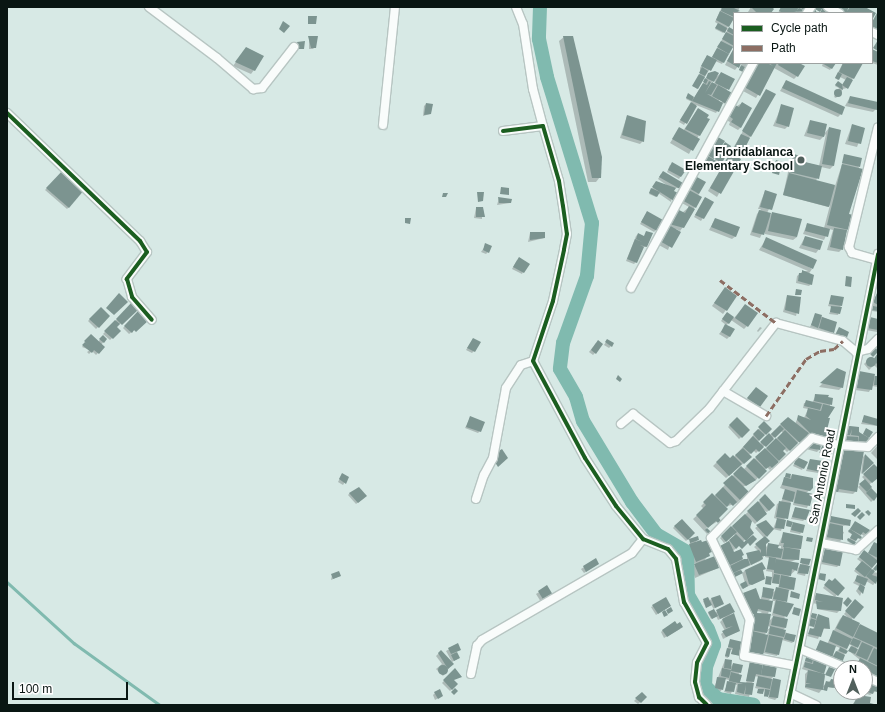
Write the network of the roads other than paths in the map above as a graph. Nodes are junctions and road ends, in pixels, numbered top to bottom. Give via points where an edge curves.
1 (149, 7) edge
2 (395, 7) edge
3 (516, 7) edge
4 (828, 7) edge
5 (837, 12) edge
6 (294, 47) dead end
7 (752, 64) edge
8 (7, 113) edge
9 (383, 125) dead end
10 (543, 126) junction
11 (878, 127) edge
12 (503, 131) dead end
13 (877, 257) edge
14 (631, 288) dead end
15 (152, 320) dead end
16 (878, 339) edge
17 (856, 352) junction
18 (533, 361) junction
19 (723, 391) junction
20 (766, 416) dead end
21 (621, 424) dead end
22 (878, 437) edge
23 (839, 446) junction
24 (476, 500) dead end
25 (878, 530) edge
26 (643, 539) junction
27 (821, 543) junction
28 (800, 649) junction
29 (833, 663) edge
30 (796, 666) junction
31 (471, 674) dead end
32 (789, 698) edge
33 (707, 705) edge
34 (816, 705) edge

1 - 6 street via 217,58 253,89 262,88
2 - 9 street
3 - 10 street via 523,24 533,89
4 - 5 street
7 - 14 street
8 - 15 street via 140,241 147,252 127,278 132,297
10 - 12 street
10 - 18 street via 559,181 567,234 553,302
11 - 13 street via 849,247 852,253
13 - 17 street, San Antonio Road
16 - 17 street via 868,348
17 - 19 street via 843,341 776,323
17 - 23 street, San Antonio Road
18 - 24 street via 521,365 506,388 493,458
18 - 26 street via 585,458 616,506
19 - 20 street
19 - 21 street via 710,408 676,441 670,443 633,414
22 - 23 street via 868,447
23 - 27 street, San Antonio Road
23 - 30 street via 812,438 758,488 711,538 750,620 744,656
25 - 27 street via 856,550
26 - 31 street via 632,553 482,640 477,646
26 - 33 street via 668,549 676,559 684,602 707,643 697,663 695,682 700,697
27 - 28 street, San Antonio Road
28 - 29 street
28 - 30 street, San Antonio Road
30 - 32 street, San Antonio Road
32 - 34 street

